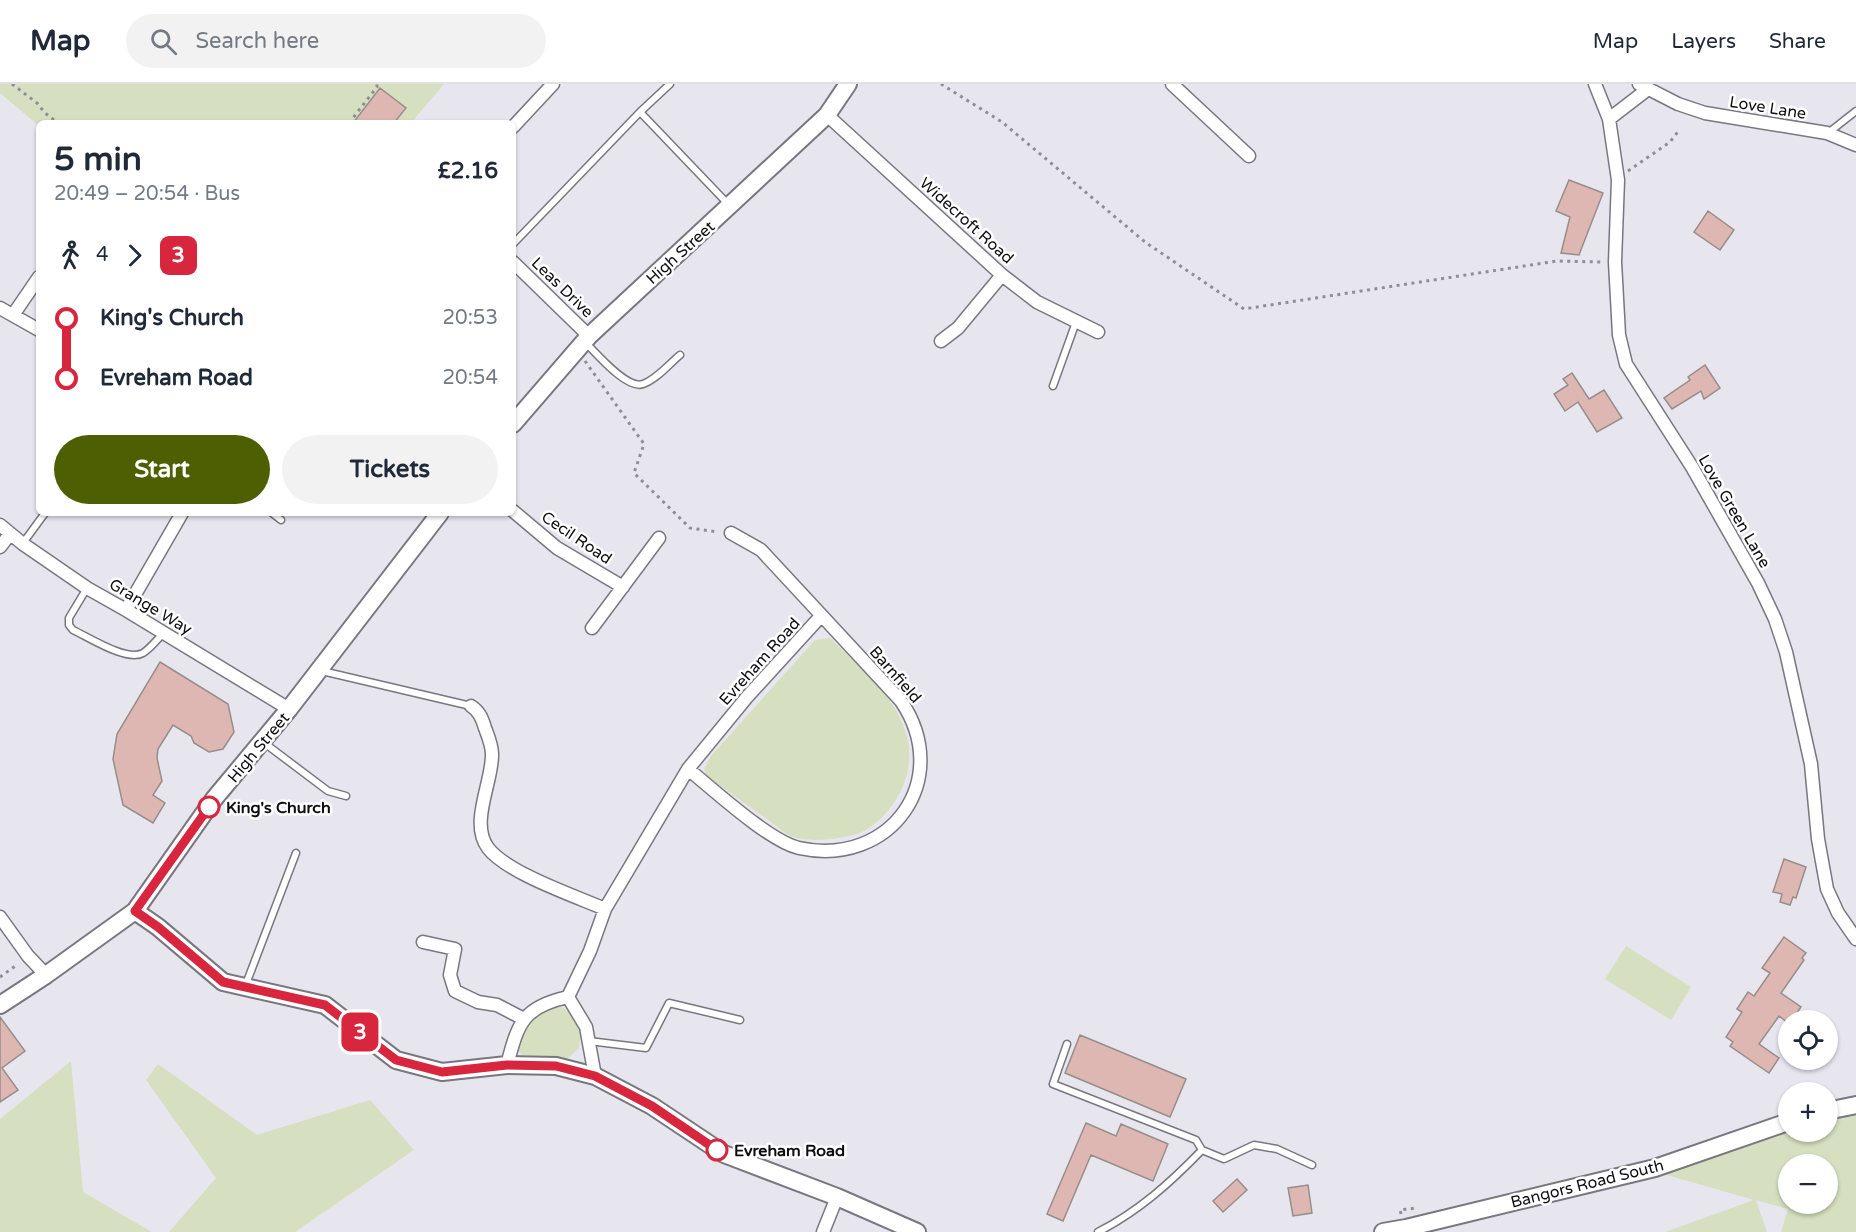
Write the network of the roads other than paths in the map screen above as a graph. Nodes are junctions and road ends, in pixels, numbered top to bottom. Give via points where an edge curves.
1 (553, 84) edge
2 (670, 84) edge
3 (848, 84) edge
4 (1172, 84) edge
5 (1594, 84) edge
6 (1643, 87) edge
7 (1856, 111) edge
8 (640, 112) junction
9 (827, 116) junction
10 (1609, 118) junction
11 (516, 124) edge
12 (1827, 133) junction
13 (1856, 145) edge
14 (1249, 156) dead end
15 (730, 207) junction
16 (516, 241) edge
17 (516, 265) edge
18 (1002, 275) junction
19 (36, 281) edge
20 (0, 308) edge
21 (13, 315) junction
22 (1077, 322) junction
23 (36, 328) edge
24 (1098, 332) dead end
25 (587, 339) junction
26 (941, 341) dead end
27 (680, 355) dead end
28 (1053, 386) dead end
29 (516, 421) edge
30 (516, 514) edge
31 (43, 516) edge
32 (180, 516) edge
33 (276, 516) edge
34 (438, 516) edge
35 (281, 520) dead end
36 (0, 525) edge
37 (731, 533) dead end
38 (10, 534) junction
39 (659, 538) dead end
40 (23, 544) junction
41 (0, 547) edge
42 (623, 587) junction
43 (87, 588) junction
44 (126, 610) junction
45 (821, 616) junction
46 (592, 628) dead end
47 (164, 633) junction
48 (319, 671) junction
49 (471, 706) joint
50 (289, 709) junction
51 (262, 742) junction
52 (688, 769) junction
53 (346, 796) dead end
54 (296, 853) dead end
55 (605, 909) junction
56 (135, 911) junction
57 (0, 917) edge
58 (1856, 939) edge
59 (423, 942) dead end
60 (46, 975) junction
61 (245, 987) junction
62 (568, 997) junction
63 (0, 1005) edge
64 (524, 1019) junction
65 (740, 1020) dead end
66 (589, 1041) junction
67 (1067, 1044) dead end
68 (507, 1065) junction
69 (595, 1076) junction
70 (1856, 1105) edge
71 (1838, 1109) edge
72 (1778, 1125) edge
73 (1202, 1150) junction
74 (1312, 1165) dead end
75 (837, 1197) junction
76 (1406, 1230) edge
77 (824, 1232) edge
78 (917, 1232) edge
79 (1098, 1232) edge
80 (1383, 1232) edge

1 - 11 street
2 - 8 lane
3 - 9 street, High Street
4 - 14 street
5 - 10 street
6 - 10 street
6 - 12 street, Love Lane via 1705,113
7 - 12 lane
8 - 15 lane
8 - 16 lane
9 - 15 street, High Street
9 - 18 street, Widecroft Road
10 - 58 street, Love Green Lane via 1618,180 1615,262 1619,335 1626,364 1692,467 1775,619 1812,764 1827,889
12 - 13 street, Love Lane
15 - 25 street, High Street
17 - 25 street, Leas Drive
18 - 22 street, Widecroft Road via 1036,302
18 - 26 street
19 - 21 street
20 - 21 street
21 - 23 street
22 - 24 street, Widecroft Road
22 - 28 lane
25 - 27 lane via 611,369 632,384 653,378
25 - 29 street, High Street
30 - 42 street, Cecil Road via 557,548
31 - 40 lane
32 - 44 street
33 - 35 lane
34 - 48 street, High Street
36 - 38 street, Grange Way
37 - 45 street, Barnfield via 761,550
38 - 40 street, Grange Way
38 - 41 street
39 - 42 street
40 - 43 street, Grange Way
42 - 46 street
43 - 44 street, Grange Way
43 - 47 lane via 69,618 74,630 132,656 142,654
44 - 47 street, Grange Way
45 - 52 street, Evreham Road
45 - 52 street, Barnfield via 901,701 916,726 921,771 908,807 891,828 875,839 840,850 797,848 778,839
47 - 50 street, Grange Way
48 - 49 lane
48 - 50 street, High Street
49 - 55 street via 483,720 492,755 482,818 486,846 522,872
50 - 51 street, High Street
51 - 53 lane via 328,791
51 - 56 street, High Street via 214,799
52 - 55 street, Evreham Road
54 - 61 lane
55 - 62 street, Evreham Road
56 - 60 street, High Street
56 - 61 street via 223,982
57 - 60 street
59 - 64 street via 456,948 450,975 455,991
60 - 63 street, High Street
61 - 68 street via 325,1005 396,1060 442,1072
62 - 64 street via 550,1001
62 - 66 street via 586,1027
64 - 68 street via 516,1030
65 - 66 lane via 669,1003 646,1048
66 - 69 street
67 - 73 lane via 1053,1084 1196,1140
68 - 69 street via 556,1066
69 - 75 street via 652,1106 724,1154
70 - 71 street
72 - 76 street, Bangors Road South via 1655,1168
73 - 74 lane via 1224,1159 1254,1145 1277,1149
73 - 79 lane via 1170,1183 1124,1219
75 - 77 street
75 - 78 street
76 - 80 street, Bangors Road South

